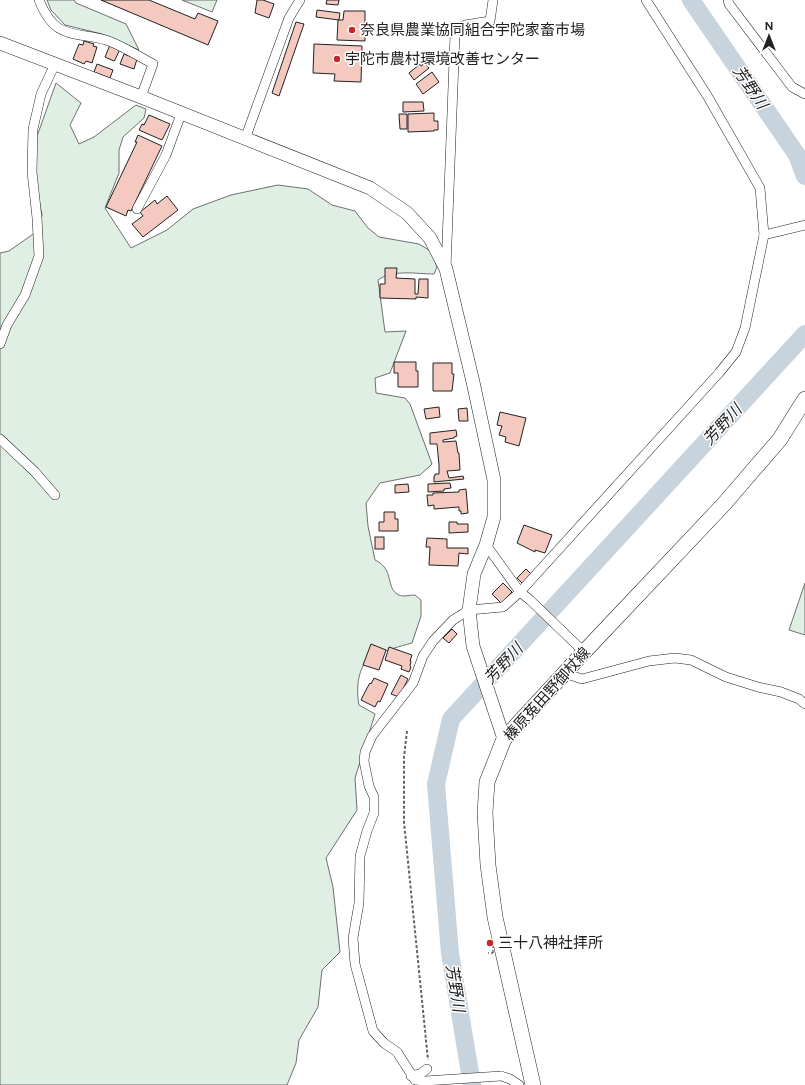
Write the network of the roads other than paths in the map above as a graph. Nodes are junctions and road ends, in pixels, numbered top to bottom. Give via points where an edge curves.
1 (40, 0) edge
2 (300, 0) edge
3 (493, 0) edge
4 (646, 0) edge
5 (728, 0) edge
6 (0, 43) edge
7 (55, 64) junction
8 (805, 94) edge
9 (141, 97) junction
10 (181, 114) junction
11 (245, 139) junction
12 (137, 209) dead end
13 (805, 225) edge
14 (764, 235) junction
15 (446, 269) junction
16 (0, 344) edge
17 (805, 399) edge
18 (0, 439) edge
19 (54, 495) dead end
20 (486, 545) junction
21 (520, 592) junction
22 (469, 610) junction
23 (581, 649) junction
24 (564, 673) junction
25 (805, 704) edge
26 (503, 736) junction
27 (427, 1069) road end
28 (411, 1076) junction
29 (519, 1085) edge
30 (533, 1085) edge

1 - 9 street via 55,27 69,34 107,40 153,64
2 - 11 street via 289,18
3 - 15 street via 490,21 465,25 455,34
4 - 14 street via 708,97 760,188
5 - 8 street via 792,87
6 - 7 street
7 - 9 street
7 - 16 street via 41,94 33,129 32,172 39,256 25,295 7,325
9 - 10 street
10 - 11 street
10 - 12 street via 166,155
11 - 15 street via 370,188 407,213 430,238
13 - 14 street
14 - 21 street via 745,328 736,352
15 - 20 street via 494,480 494,517
17 - 23 main road, 榛原菟田野御杖線 via 780,439 724,504
18 - 19 street via 35,472
20 - 21 street
20 - 22 street via 474,574
21 - 22 street via 503,607
21 - 23 street
22 - 26 street via 473,646
22 - 28 street via 453,620 433,641 423,656 413,683 372,736 365,752 364,761 374,797 374,813 360,856 359,903 353,938 355,964 373,1031 397,1052
23 - 24 main road, 榛原菟田野御杖線
24 - 25 street via 582,679 649,662 675,658 691,660 726,677 781,692
24 - 26 main road, 榛原菟田野御杖線
26 - 30 main road, 榛原菟田野御杖線 via 487,782 485,813 488,865 495,917
27 - 28 street
28 - 29 street, bridge via 415,1080 425,1081 501,1076

